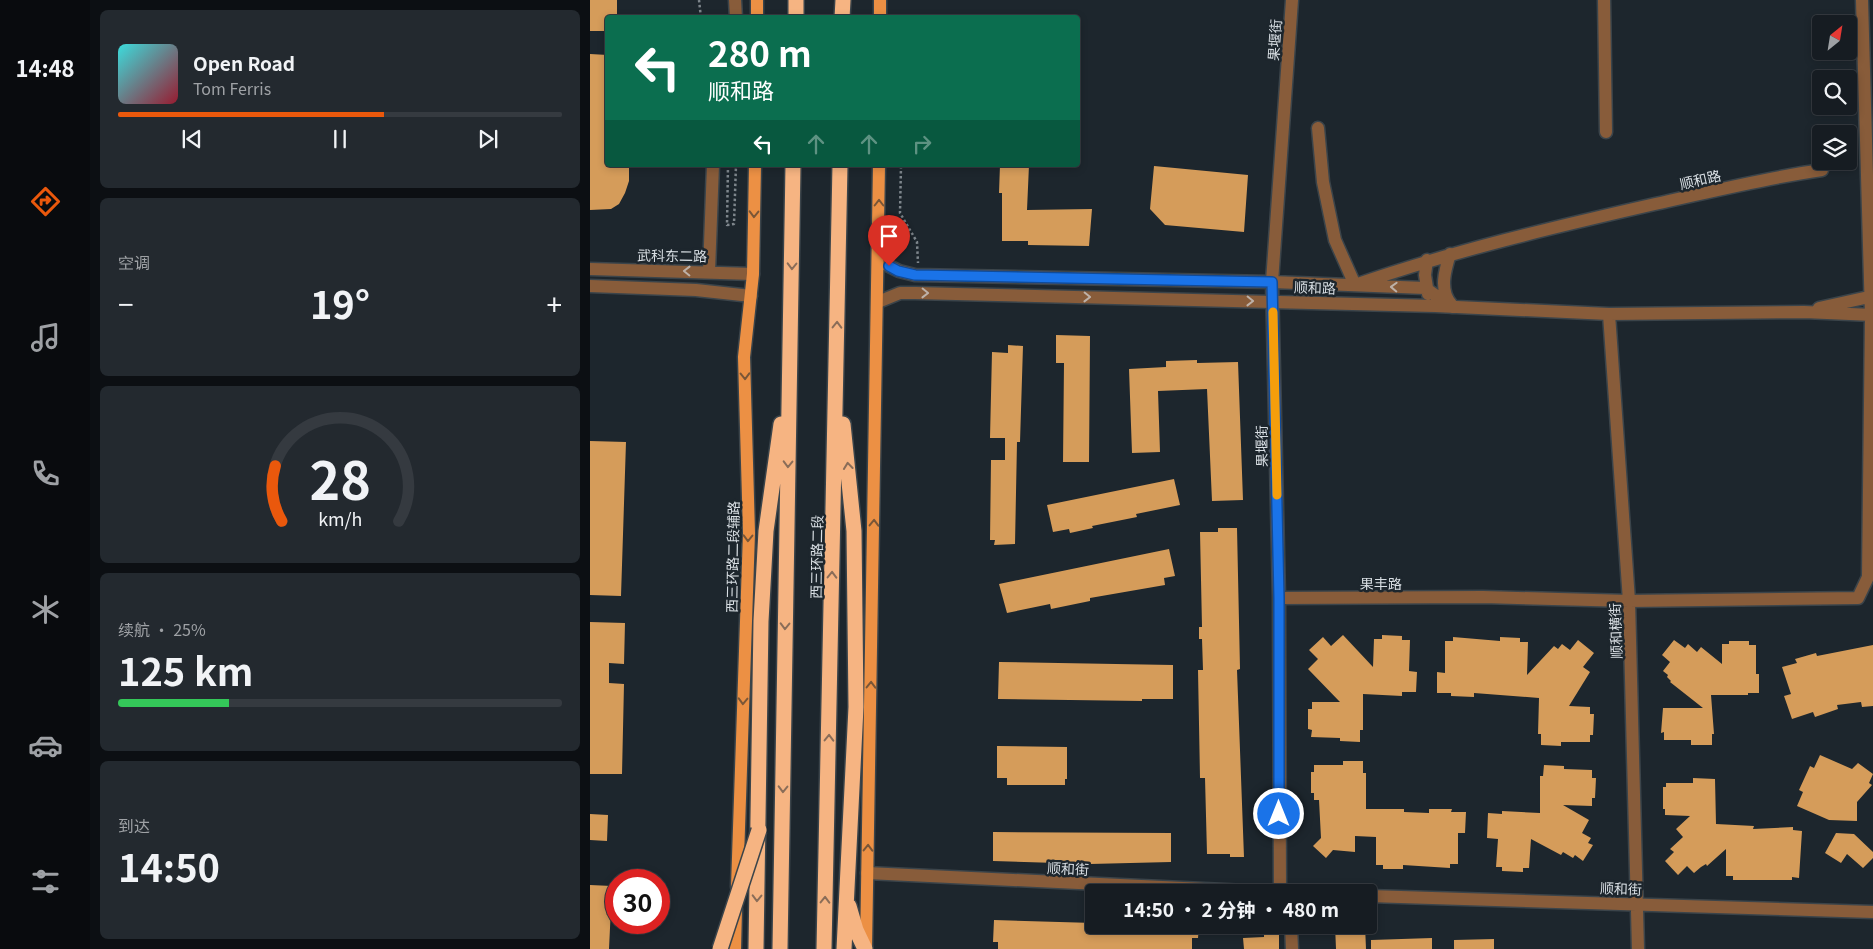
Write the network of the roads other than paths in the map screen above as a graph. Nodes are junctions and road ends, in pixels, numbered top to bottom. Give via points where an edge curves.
1 (735, 0) edge
2 (758, 0) edge
3 (796, 0) edge
4 (842, 0) edge
5 (880, 0) edge
6 (1292, 0) edge
7 (1604, 0) edge
8 (1862, 0) edge
9 (736, 15) edge
10 (757, 15) edge
11 (796, 15) edge
12 (842, 15) edge
13 (880, 15) edge
14 (1318, 128) dead end
15 (1606, 132) dead end
16 (712, 167) edge
17 (755, 167) edge
18 (793, 167) edge
19 (840, 167) edge
20 (879, 167) edge
21 (1822, 170) dead end
22 (1450, 254) junction
23 (1427, 260) junction
24 (879, 261) junction
25 (590, 269) edge
26 (709, 271) junction
27 (753, 274) junction
28 (1272, 282) junction
29 (1355, 285) junction
30 (590, 286) edge
31 (1425, 288) junction
32 (751, 296) junction
33 (1872, 296) edge
34 (1273, 301) junction
35 (878, 302) junction
36 (1435, 306) junction
37 (1454, 308) junction
38 (1804, 312) junction
39 (1609, 314) junction
40 (1872, 315) edge
41 (790, 355) junction
42 (837, 356) junction
43 (1279, 598) junction
44 (1629, 601) junction
45 (759, 830) junction
46 (867, 873) junction
47 (1099, 884) edge
48 (1280, 884) edge
49 (845, 893) junction
50 (1377, 896) edge
51 (1637, 903) junction
52 (1873, 912) edge
53 (1291, 934) edge
54 (720, 949) edge
55 (735, 949) edge
56 (756, 949) edge
57 (780, 949) edge
58 (824, 949) edge
59 (844, 949) edge
60 (866, 949) edge
61 (1292, 949) edge
62 (1638, 949) edge

1 - 9 street
2 - 10 main road
3 - 11 highway
4 - 12 highway
5 - 13 main road
6 - 28 street, 果堰街
7 - 15 street
8 - 33 street
14 - 29 street via 1323,182 1335,240
16 - 26 street
17 -> 27 main road, 西三环路二段辅路
18 -> 41 highway
42 -> 19 highway, 西三环路二段
24 -> 20 main road
21 - 22 street, 顺和路 via 1619,212
22 - 23 street, 顺和路
22 - 37 street via 1445,297
23 - 29 street, 顺和路
23 - 31 street
24 - 28 street, 顺和路 via 915,275
24 - 35 main road
26 -> 25 street, 武科东二路
26 - 27 street, 武科东二路
27 - 32 main road, 西三环路二段辅路
28 - 29 street, 顺和路
28 - 34 street, 果堰街
31 -> 29 street, 顺和路
30 - 32 street via 696,290
31 - 36 street
31 - 37 street
32 -> 55 main road, 西三环路二段辅路 via 744,357 749,533
33 - 38 street, 顺和路
33 - 40 street
35 -> 34 street, 顺和路 via 900,293
34 - 36 street, 顺和路
34 - 43 street, 果堰街
46 -> 35 main road
36 - 37 street, 顺和路
37 - 39 street, 顺和路
38 - 39 street, 顺和路
38 - 40 street, 顺和路
39 - 44 street, 顺和横街
40 - 44 street via 1868,577 1858,598
41 - 45 highway via 766,532 761,621
41 -> 57 highway
49 -> 42 highway via 856,706 854,531
58 -> 42 highway, 西三环路二段
43 - 44 street, 果丰路 via 1483,597
43 - 48 street, 果堰街
44 - 51 street, 顺和横街
45 - 54 highway, bridge
45 -> 56 highway, bridge
46 - 47 street, 顺和街
46 - 60 main road
49 - 59 highway
49 - 60 highway via 856,930
50 - 51 street, 顺和街
51 - 52 street, 顺和街
51 - 62 street, 顺和横街
53 - 61 street

